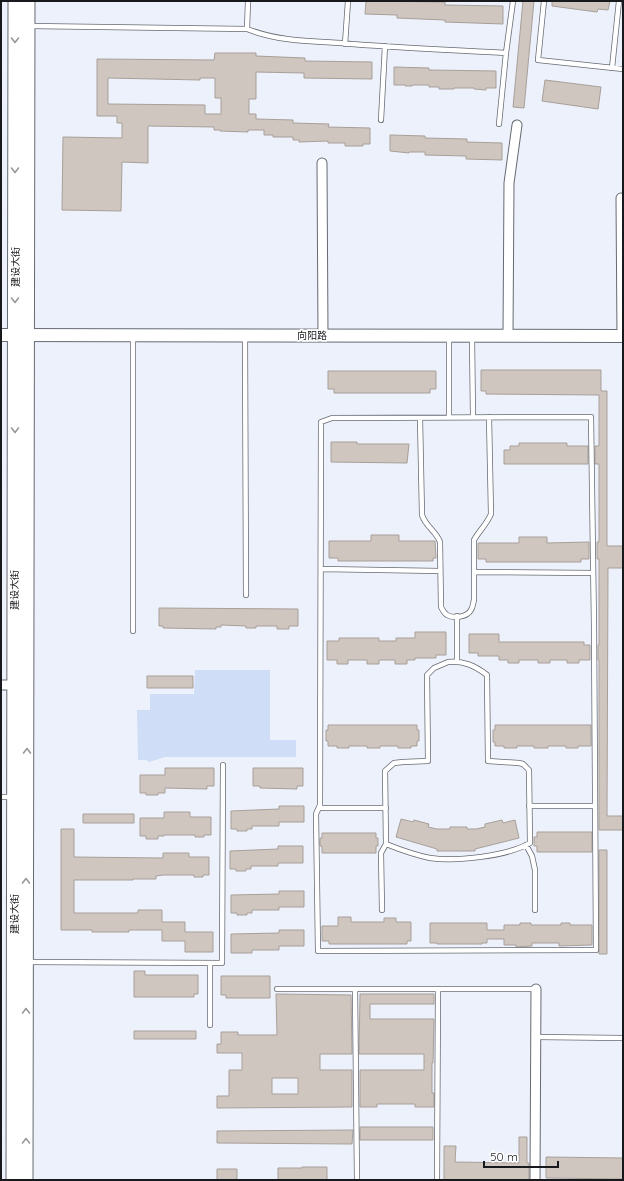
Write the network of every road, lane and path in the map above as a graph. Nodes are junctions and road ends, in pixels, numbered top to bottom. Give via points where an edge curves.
1 (15, 1) edge
2 (28, 1) edge
3 (248, 1) edge
4 (348, 1) edge
5 (513, 1) edge
6 (544, 1) edge
7 (619, 1) edge
8 (28, 26) junction
9 (247, 29) junction
10 (345, 44) junction
11 (386, 46) junction
12 (506, 53) junction
13 (612, 68) junction
14 (623, 70) edge
15 (381, 120) dead end
16 (499, 124) dead end
17 (517, 125) dead end
18 (322, 163) dead end
19 (621, 198) dead end
20 (1, 335) edge
21 (21, 335) junction
22 (134, 335) junction
23 (245, 335) junction
24 (323, 335) junction
25 (449, 336) junction
26 (472, 336) junction
27 (508, 336) junction
28 (622, 336) edge
29 (473, 417) junction
30 (489, 417) junction
31 (420, 418) junction
32 (449, 418) junction
33 (321, 570) junction
34 (440, 571) junction
35 (474, 572) junction
36 (593, 573) junction
37 (246, 595) dead end
38 (457, 616) junction
39 (134, 631) dead end
40 (457, 662) junction
41 (14, 685) edge
42 (224, 765) dead end
43 (8, 797) edge
44 (529, 806) junction
45 (595, 806) junction
46 (319, 808) junction
47 (386, 808) junction
48 (386, 844) junction
49 (526, 845) junction
50 (382, 910) dead end
51 (535, 910) dead end
52 (26, 962) junction
53 (210, 963) junction
54 (277, 989) dead end
55 (355, 989) junction
56 (438, 989) junction
57 (536, 989) joint
58 (210, 1025) dead end
59 (536, 1037) junction
60 (623, 1038) edge
61 (13, 1180) edge
62 (26, 1180) edge
63 (357, 1180) edge
64 (437, 1180) edge
65 (535, 1180) edge

1 -> 21 main road, 建设大街
2 - 8 main road, 建设大街
3 - 9 lane
4 - 10 lane
5 - 12 lane
6 - 13 lane via 538,60
7 - 13 lane
8 - 9 lane
8 - 21 main road, 建设大街
9 - 10 lane via 279,38
10 - 11 lane
11 - 12 lane
11 - 15 lane
12 - 16 lane
13 - 14 lane
17 - 27 street via 509,183
18 - 24 street
19 - 28 street
20 - 21 street, 向阳路
21 - 22 street, 向阳路
21 - 41 main road, 建设大街
22 - 23 street, 向阳路
22 - 39 lane
23 - 24 street, 向阳路
23 - 37 lane
24 - 25 street, 向阳路
25 - 26 street, 向阳路
25 - 32 lane
26 - 27 street, 向阳路
26 - 29 lane
27 - 28 street, 向阳路
29 - 30 lane
29 - 32 lane
30 - 35 lane via 490,514 474,540
30 - 36 lane via 591,417
31 - 32 lane
31 - 33 lane via 332,418 321,422
31 - 34 lane via 422,515 424,522 438,536 440,542
33 - 34 lane
33 - 46 lane
34 - 38 lane via 441,607 448,615
35 - 36 lane
35 - 38 lane via 474,600 471,609 467,614
36 - 45 lane
38 - 40 lane
40 - 44 lane via 475,667 487,675 488,761 519,763 529,770
40 - 47 lane via 442,664 427,675 428,762 394,763 386,771
41 - 43 main road, 建设大街
52 -> 41 main road, 建设大街
42 - 53 lane via 222,963
43 - 61 main road, 建设大街
44 - 45 lane
44 - 49 lane via 530,843
45 - 46 lane via 596,950 318,951 316,814
46 - 47 lane
47 - 48 lane
48 - 49 lane via 432,858 480,857
48 - 50 lane via 381,853
49 - 51 lane via 535,870
52 - 53 lane
62 -> 52 main road, 建设大街
53 - 58 lane
54 - 55 lane
55 - 56 lane
55 - 63 lane
56 - 57 lane
56 - 64 lane
57 - 59 street
59 - 60 lane
59 - 65 street

